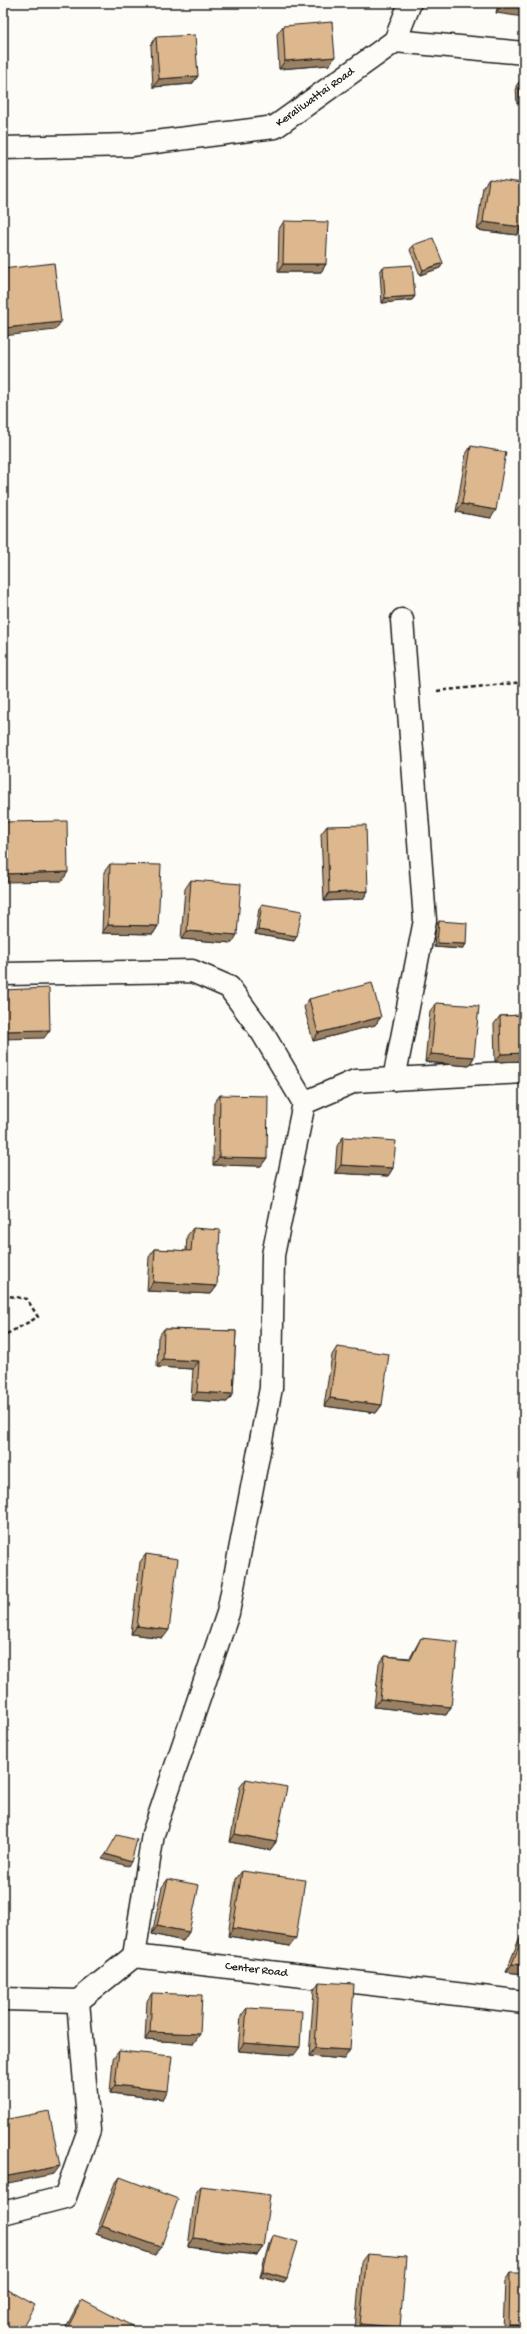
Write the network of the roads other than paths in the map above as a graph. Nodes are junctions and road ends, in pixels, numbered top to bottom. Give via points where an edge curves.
1 (410, 3) edge
2 (396, 41) junction
3 (524, 53) edge
4 (3, 148) edge
5 (402, 620) dead end
6 (3, 974) edge
7 (524, 1072) edge
8 (394, 1079) junction
9 (304, 1103) junction
10 (134, 1956) junction
11 (3, 2000) edge
12 (78, 2001) junction
13 (524, 2002) edge
14 (3, 2213) edge

1 - 2 street
2 - 3 street
2 - 4 street, Keraliwattai Road via 275,127 131,145
5 - 8 street via 425,920
6 - 9 street via 192,971 229,987 262,1032
7 - 8 street
8 - 9 street via 355,1081
9 - 10 street via 273,1255 271,1388 228,1613 153,1834
10 - 12 street
10 - 13 street, Center Road
11 - 12 street
12 - 14 street via 88,2130 86,2138 65,2197

